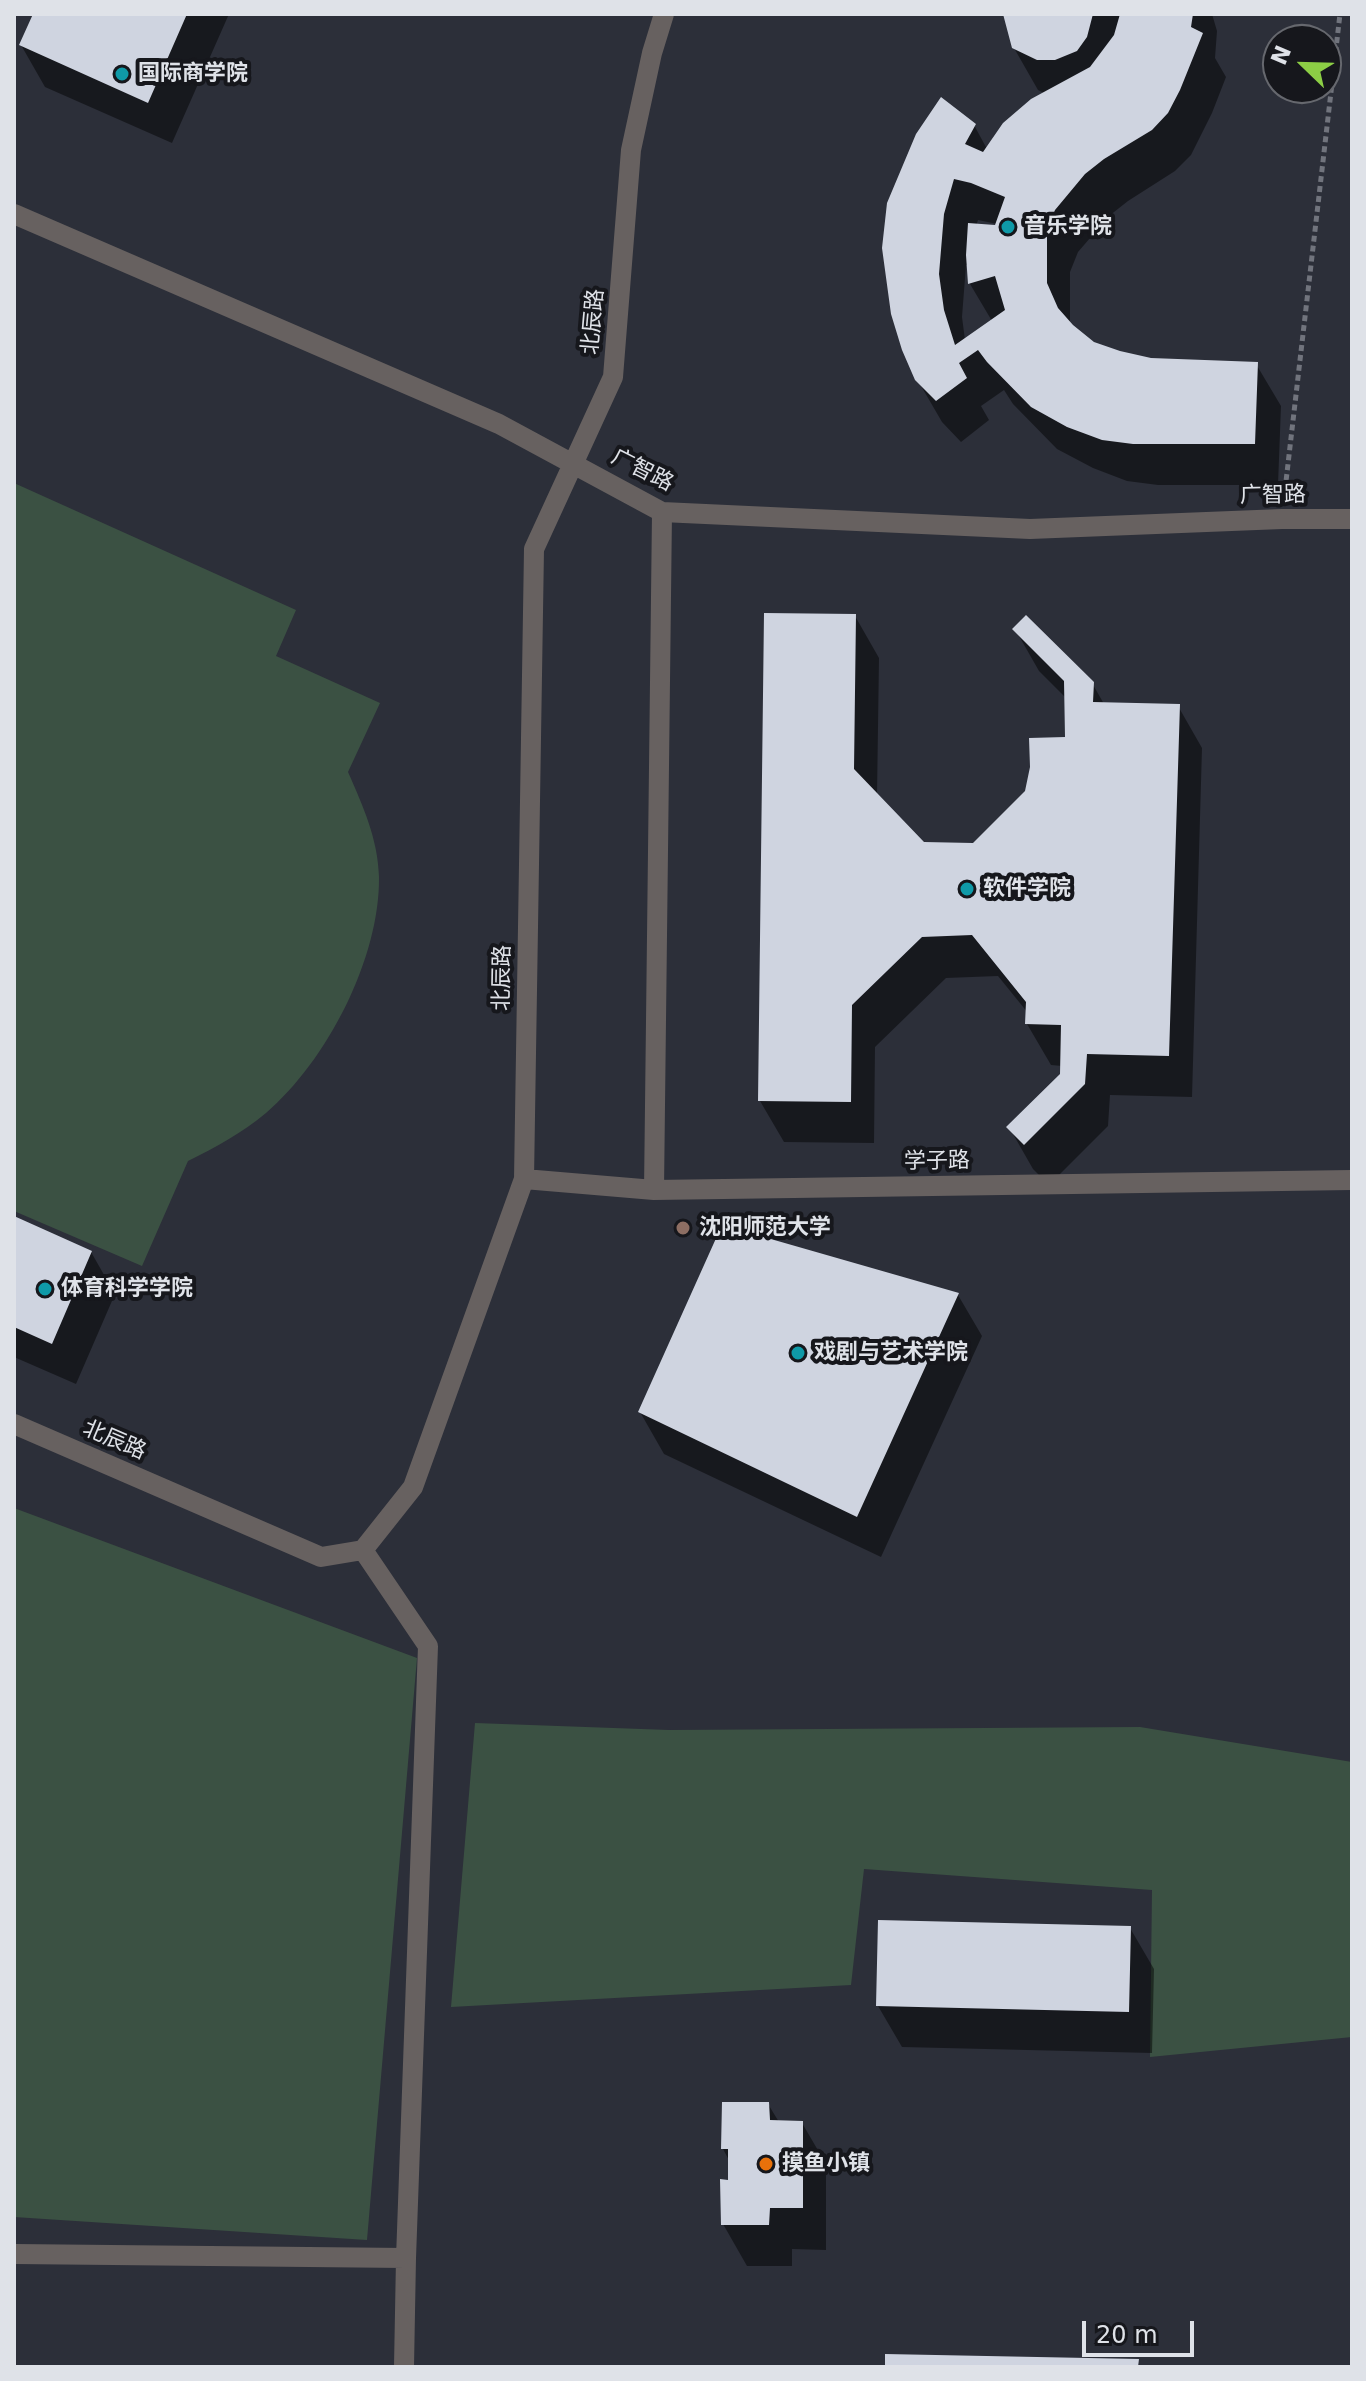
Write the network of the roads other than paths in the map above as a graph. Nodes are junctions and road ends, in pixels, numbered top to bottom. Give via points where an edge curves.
1 (664, 14) edge
2 (14, 214) edge
3 (574, 463) junction
4 (662, 512) junction
5 (1352, 519) edge
6 (524, 1179) junction
7 (1351, 1180) edge
8 (654, 1190) junction
9 (14, 1424) edge
10 (363, 1550) junction
11 (14, 2254) edge
12 (406, 2258) junction
13 (404, 2367) edge

1 - 3 street, 北辰路 via 631,150 613,377
2 - 3 street, 广智路 via 499,424
3 - 4 street, 广智路
3 - 6 street, 北辰路 via 534,549
4 - 5 street, 广智路 via 1030,529
4 - 8 street
6 - 8 street, 学子路
6 - 10 street, 北辰路 via 413,1487
7 - 8 street, 学子路
9 - 10 street, 北辰路 via 321,1557
10 - 12 street via 428,1646
11 - 12 street
12 - 13 street

